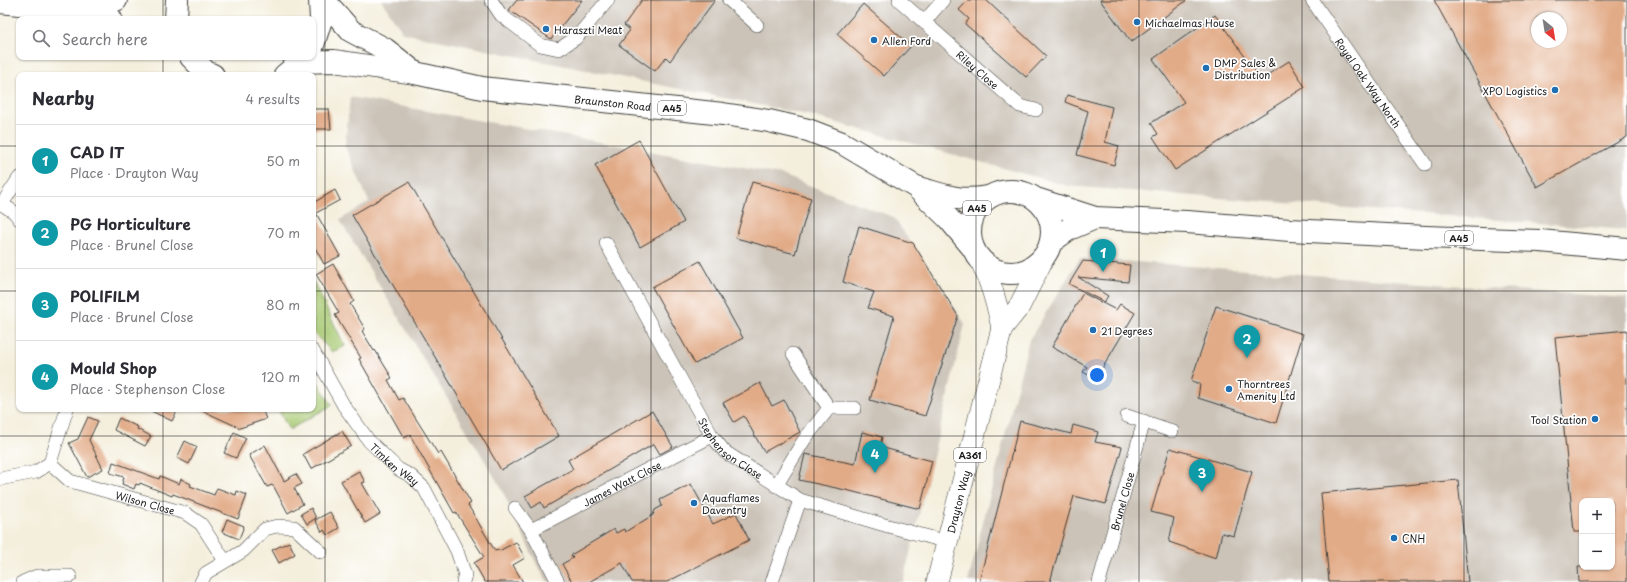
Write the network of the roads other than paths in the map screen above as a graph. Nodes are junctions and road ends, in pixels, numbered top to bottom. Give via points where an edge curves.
1 (116, 0) edge
2 (176, 0) edge
3 (320, 0) edge
4 (324, 0) edge
5 (491, 0) edge
6 (608, 0) edge
7 (729, 0) edge
8 (899, 0) edge
9 (942, 0) edge
10 (1312, 0) edge
11 (0, 2) edge
12 (68, 9) junction
13 (98, 16) edge
14 (176, 16) edge
15 (924, 22) junction
16 (757, 25) dead end
17 (316, 30) edge
18 (194, 60) edge
19 (301, 60) edge
20 (206, 72) edge
21 (416, 73) junction
22 (1036, 110) dead end
23 (1425, 164) dead end
24 (16, 182) edge
25 (916, 187) junction
26 (988, 197) junction
27 (1039, 200) junction
28 (1, 203) edge
29 (16, 215) edge
30 (1095, 218) junction
31 (606, 243) dead end
32 (1048, 249) junction
33 (1627, 249) edge
34 (976, 254) junction
35 (1002, 328) junction
36 (793, 354) dead end
37 (316, 356) edge
38 (829, 408) junction
39 (855, 408) dead end
40 (66, 412) edge
41 (1128, 416) dead end
42 (1144, 421) junction
43 (1172, 430) dead end
44 (712, 436) junction
45 (50, 463) junction
46 (0, 480) edge
47 (776, 486) junction
48 (800, 500) junction
49 (515, 508) dead end
50 (531, 530) junction
51 (948, 542) junction
52 (321, 552) dead end
53 (225, 561) junction
54 (70, 576) dead end
55 (22, 582) edge
56 (201, 582) edge
57 (463, 582) edge
58 (558, 582) edge
59 (772, 582) edge
60 (937, 582) edge
61 (1099, 582) edge

1 - 12 highway
2 - 14 highway
3 - 17 highway via 321,20
4 - 21 highway, Braunston Road / A45 via 351,31 385,49
5 - 6 street via 501,16 540,45 559,49 576,38
7 - 16 street
8 - 15 street, Riley Close
9 - 15 street
10 - 23 street, Royal Oak Way North
11 - 12 highway
12 - 13 highway
15 - 22 street, Riley Close via 1020,106
18 - 20 highway
19 - 21 highway, Braunston Road / A45 via 334,61
21 - 25 highway, Braunston Road / A45 via 482,88 769,121 808,130 842,143
24 - 28 street
25 - 26 highway, Braunston Road / A45 via 956,199
25 - 34 highway, Braunston Road / A45 via 949,219
26 - 27 highway, A45 via 1000,191 1014,190 1027,193
26 - 34 highway, A45 via 973,214 970,226 970,237
27 - 30 highway, A45
27 - 32 highway via 1051,220 1053,231
28 - 29 street
30 - 32 highway, A45 via 1069,229
30 - 33 highway, A45
31 - 44 street, Stephenson Close
32 - 34 highway, A45 via 1031,268 1013,273 989,267
32 - 35 main road, Drayton Way / A361 via 1019,307
34 - 35 main road, Drayton Way / A361 via 996,297
35 - 51 main road, Drayton Way / A361
36 - 38 street
37 - 57 street, Timken Way via 344,406 369,441 398,469 411,476 424,488 457,551 465,576
38 - 39 street
38 - 47 street via 804,440
40 - 45 street
41 - 42 street
42 - 43 street
42 - 61 street, Brunel Close
44 - 47 street, Stephenson Close via 725,452
44 - 50 street, James Watt Close
45 - 46 street via 36,472
45 - 53 street, Wilson Close via 70,481 185,513 201,524
47 - 48 street, Stephenson Close
48 - 51 street, Stephenson Close
48 - 59 street
49 - 50 street
50 - 58 street
51 - 60 main road, Drayton Way / A361
52 - 53 street via 294,527 277,526 265,529 243,551
53 - 56 street via 206,573
54 - 55 street via 37,576

